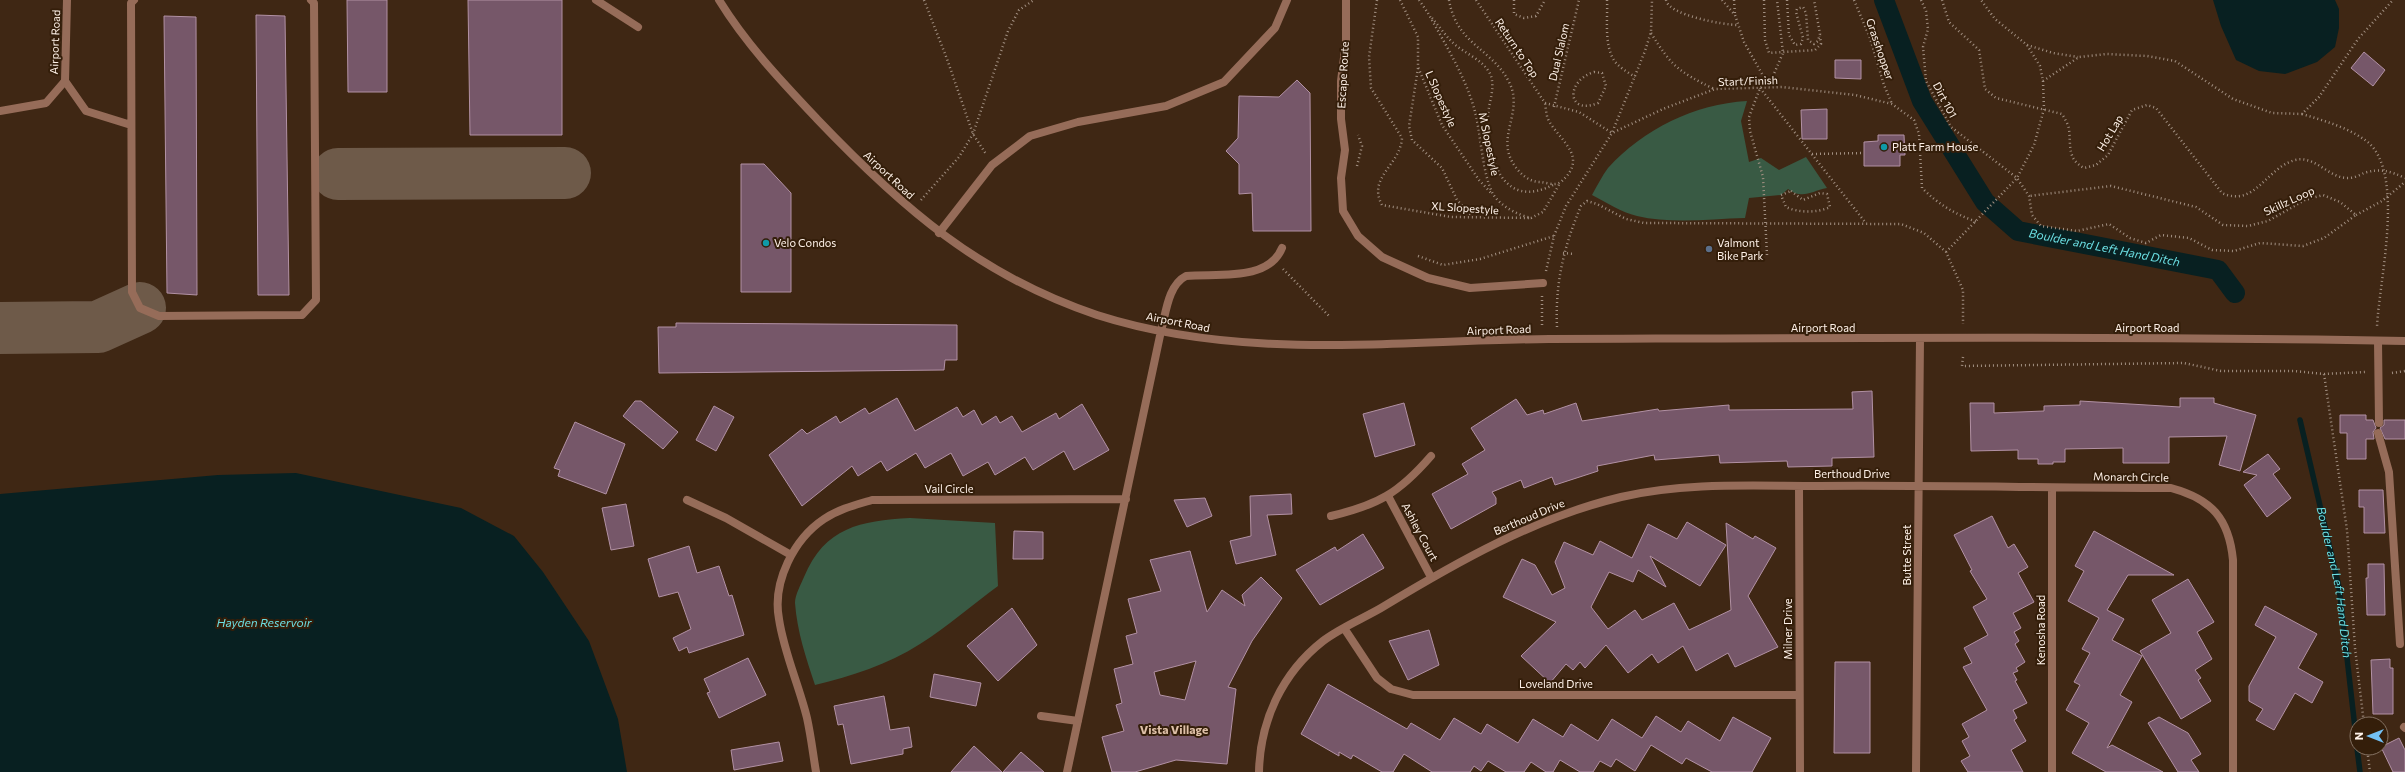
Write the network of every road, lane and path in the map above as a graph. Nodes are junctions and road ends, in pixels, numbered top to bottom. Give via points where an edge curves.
1 (67, 0) edge
2 (134, 0) edge
3 (311, 0) edge
4 (596, 0) edge
5 (719, 0) edge
6 (924, 0) edge
7 (1034, 0) edge
8 (1287, 0) edge
9 (1346, 0) edge
10 (1377, 0) edge
11 (1400, 0) edge
12 (1419, 0) edge
13 (1449, 0) edge
14 (1476, 0) edge
15 (1514, 0) edge
16 (1545, 0) edge
17 (1580, 0) edge
18 (1607, 0) edge
19 (1652, 0) edge
20 (1666, 0) edge
21 (1734, 0) edge
22 (1764, 0) edge
23 (1777, 0) edge
24 (1787, 0) edge
25 (1814, 0) edge
26 (1854, 0) edge
27 (1921, 0) edge
28 (1942, 0) edge
29 (1981, 0) edge
30 (2393, 0) edge
31 (1723, 1) edge
32 (1428, 13) junction
33 (1735, 15) junction
34 (1738, 25) junction
35 (638, 27) dead end
36 (1651, 32) junction
37 (1820, 34) junction
38 (2028, 45) junction
39 (1783, 53) junction
40 (2079, 57) junction
41 (1418, 67) junction
42 (1634, 77) junction
43 (65, 81) junction
44 (1766, 81) junction
45 (2043, 81) junction
46 (1760, 88) junction
47 (1715, 89) junction
48 (1545, 103) junction
49 (1892, 104) junction
50 (1582, 106) junction
51 (1554, 107) junction
52 (2044, 109) junction
53 (0, 111) edge
54 (1579, 112) junction
55 (2302, 114) junction
56 (131, 125) junction
57 (1356, 132) dead end
58 (1612, 133) junction
59 (973, 134) junction
60 (1864, 153) dead end
61 (1812, 154) junction
62 (992, 165) junction
63 (1355, 170) dead end
64 (2386, 170) junction
65 (2017, 178) junction
66 (2405, 178) edge
67 (1561, 182) junction
68 (2405, 182) edge
69 (1555, 184) junction
70 (1493, 195) junction
71 (1781, 195) joint
72 (2029, 196) junction
73 (2390, 196) junction
74 (910, 210) junction
75 (2356, 215) junction
76 (1472, 216) junction
77 (1530, 218) junction
78 (1977, 222) junction
79 (1766, 223) junction
80 (1865, 223) junction
81 (939, 233) junction
82 (1554, 236) junction
83 (1282, 248) dead end
84 (1946, 252) junction
85 (1563, 253) junction
86 (1574, 254) dead end
87 (1767, 255) dead end
88 (1415, 256) dead end
89 (1274, 261) junction
90 (1543, 283) junction
91 (1330, 317) dead end
92 (1963, 324) dead end
93 (1160, 331) junction
94 (1920, 338) junction
95 (1542, 339) junction
96 (1557, 339) junction
97 (2378, 341) junction
98 (2405, 341) edge
99 (1963, 357) dead end
100 (2405, 371) edge
101 (2324, 374) junction
102 (2378, 374) junction
103 (2379, 423) dead end
104 (2378, 433) dead end
105 (1431, 456) dead end
106 (1918, 485) junction
107 (1799, 486) junction
108 (2052, 488) junction
109 (1388, 496) junction
110 (1126, 499) junction
111 (687, 500) dead end
112 (1331, 516) dead end
113 (791, 555) junction
114 (1431, 577) junction
115 (1344, 628) junction
116 (2400, 644) dead end
117 (1799, 695) junction
118 (1041, 716) dead end
119 (2363, 716) edge
120 (1078, 721) junction
121 (2368, 756) edge
122 (816, 772) edge
123 (1067, 772) edge
124 (1259, 772) edge
125 (1800, 772) edge
126 (1916, 772) edge
127 (2052, 772) edge
128 (2233, 772) edge
129 (2370, 772) edge

1 - 43 street, Airport Road
2 - 56 street via 131,3
3 - 56 street via 314,3 316,300 302,315 159,316 140,308 132,292
4 - 35 street
5 - 74 street, Airport Road via 760,57 794,95 868,173
6 - 59 path via 948,59
7 - 59 path via 1019,10 1008,31
8 - 62 street via 1275,28 1224,82 1166,106 1078,122 1030,136
9 - 90 street via 1346,42 1341,81 1341,119 1345,150 1341,178 1343,211 1358,236 1382,257 1428,278 1470,288
10 - 76 path, XL Slopestyle via 1369,57 1371,88 1402,138 1402,148 1377,186 1376,195 1382,205 1390,207 1451,217
11 - 41 path, L Slopestyle via 1418,37
12 - 32 path
13 - 69 path via 1458,27 1469,42 1502,70 1510,85 1514,109 1506,141 1511,161 1529,180
14 - 48 path, Return to Top
15 - 16 path via 1514,14 1524,18 1536,16
17 - 51 path, Dual Slalom
18 - 42 path via 1609,47 1617,64
19 - 36 path
20 - 34 path via 1672,8 1683,13 1724,25
21 - 33 path
22 - 39 path via 1765,40 1769,53
23 - 39 path
24 - 37 path via 1788,23 1793,43 1801,44 1803,38 1796,15 1798,7 1806,10 1809,42 1817,43
25 - 37 path
26 - 49 path, Grasshopper
27 - 65 path, Dirt 101 via 1926,11 1928,29 1923,46 1926,81 1940,108 1951,127
28 - 52 path, Hot Lap via 1949,22 1979,50 1985,89 1996,98
29 - 38 path via 1995,19
30 - 55 path via 2358,39 2319,97
31 - 33 path
32 - 69 path via 1452,42 1486,67 1490,75 1493,90 1488,114 1491,154 1508,186 1517,191 1542,190
32 - 70 path, M Slopestyle via 1459,67 1467,89 1474,109
33 - 34 path
34 - 44 path via 1744,42
36 - 42 path
36 - 47 path via 1667,58 1684,74
37 - 39 path via 1821,44 1815,50
38 - 40 path via 2053,53
38 - 45 path via 2040,66
39 - 44 path via 1773,76
40 - 45 path
40 - 55 path via 2107,54 2147,56 2176,61 2233,99 2272,113
41 - 70 path, L Slopestyle via 1442,125 1478,180
41 - 76 path, L Slopestyle via 1409,126 1412,140 1442,168 1458,200
42 - 58 path
43 - 53 street, Airport Road via 46,103
43 - 56 street via 86,111
44 - 46 path
45 - 52 path
46 - 47 path, Start/Finish
46 - 49 path, Start/Finish via 1782,87 1831,92
46 - 61 path
46 - 79 path via 1749,117 1752,142 1763,177
47 - 58 path, Start/Finish via 1663,109
48 - 51 path
48 - 67 path via 1548,120 1573,154 1573,165
49 - 78 path via 1914,120 1919,134 1922,188 1938,204 1957,215
50 - 50 path via 1575,101 1572,94 1577,82 1584,75 1602,73 1606,86 1600,100 1590,107
50 - 54 path
51 - 54 path
52 - 64 path, Hot Lap via 2062,114 2069,127 2069,149 2076,164 2084,168 2096,165 2108,155 2132,110 2147,105 2156,108 2222,193 2233,198 2242,197 2253,191 2269,174 2294,160 2313,162 2333,174 2349,178 2374,170
52 - 65 path via 2034,145
54 - 58 path
55 - 64 path via 2335,124 2369,144
57 - 63 path via 1362,146
58 - 82 path via 1566,206
59 - 62 path
59 - 74 path via 948,171
60 - 61 path
61 - 80 path
62 - 81 street
64 - 66 path, Hot Lap
64 - 73 path
65 - 72 path, Dirt 101
65 - 78 path
67 - 69 path
67 - 77 path via 1543,212
68 - 73 path
70 - 77 path via 1509,209
71 - 71 path via 1786,207 1793,210 1820,211 1830,207 1828,194 1820,193 1803,200 1791,191
72 - 75 path, Skillz Loop via 2111,186 2196,207 2223,224 2248,226 2268,221 2305,200 2322,195 2340,202
72 - 75 path via 2032,215 2041,226 2077,231 2109,224 2130,238 2146,243 2161,235 2182,237 2212,250 2234,250 2260,243 2303,246 2324,238
73 - 75 path
73 - 97 path via 2377,326
74 - 81 street, Airport Road
76 - 77 path, XL Slopestyle
78 - 84 path
79 - 80 path
79 - 85 path via 1644,223 1626,219 1597,204 1587,202 1581,206
79 - 87 path
80 - 84 path via 1900,224 1924,233
81 - 93 street, Airport Road via 993,269 1030,288 1097,315
82 - 88 path via 1480,259 1443,265
82 - 90 path
83 - 89 street
84 - 92 path via 1963,290
85 - 86 path
85 - 96 path via 1556,309
89 - 91 path
89 - 93 street via 1269,266 1252,272 1186,276 1178,281 1170,296
90 - 95 path
93 - 95 street, Airport Road via 1243,344 1313,345
93 - 110 street
94 - 96 street, Airport Road
94 - 97 street, Airport Road
94 - 106 street, Butte Street
95 - 96 street, Airport Road
97 - 98 street, Airport Road
97 - 102 street
99 - 101 path via 1962,366 2184,363 2221,371 2294,371
100 - 102 path
101 - 102 path via 2358,370
101 - 119 path via 2347,530 2355,648
102 - 103 street
104 - 116 street via 2389,472
105 - 109 street, Ashley Court via 1412,479
106 - 107 street, Berthoud Drive
106 - 108 street, Monarch Circle
106 - 126 street, Butte Street
107 - 114 street, Berthoud Drive via 1714,486 1661,490 1622,497 1568,512 1509,537
107 - 117 street, Milner Drive
108 - 127 street, Kenosha Road
108 - 128 street, Monarch Circle via 2171,488 2192,493 2209,504 2226,527 2231,540 2233,560
109 - 112 street, Ashley Court via 1361,509
109 - 114 street, Ashley Court
110 - 113 street, Vail Circle via 872,500 847,507 824,519 805,536
110 - 120 street
111 - 113 street via 726,518
113 - 122 street, Vail Circle via 781,582 778,617 807,718
114 - 115 street, Berthoud Drive
115 - 117 street, Loveland Drive via 1377,678 1390,689 1413,695
115 - 124 street, Berthoud Drive via 1323,641 1300,662 1281,688 1268,717 1259,758
117 - 125 street, Milner Drive
118 - 120 street
120 - 123 street
121 - 129 path

